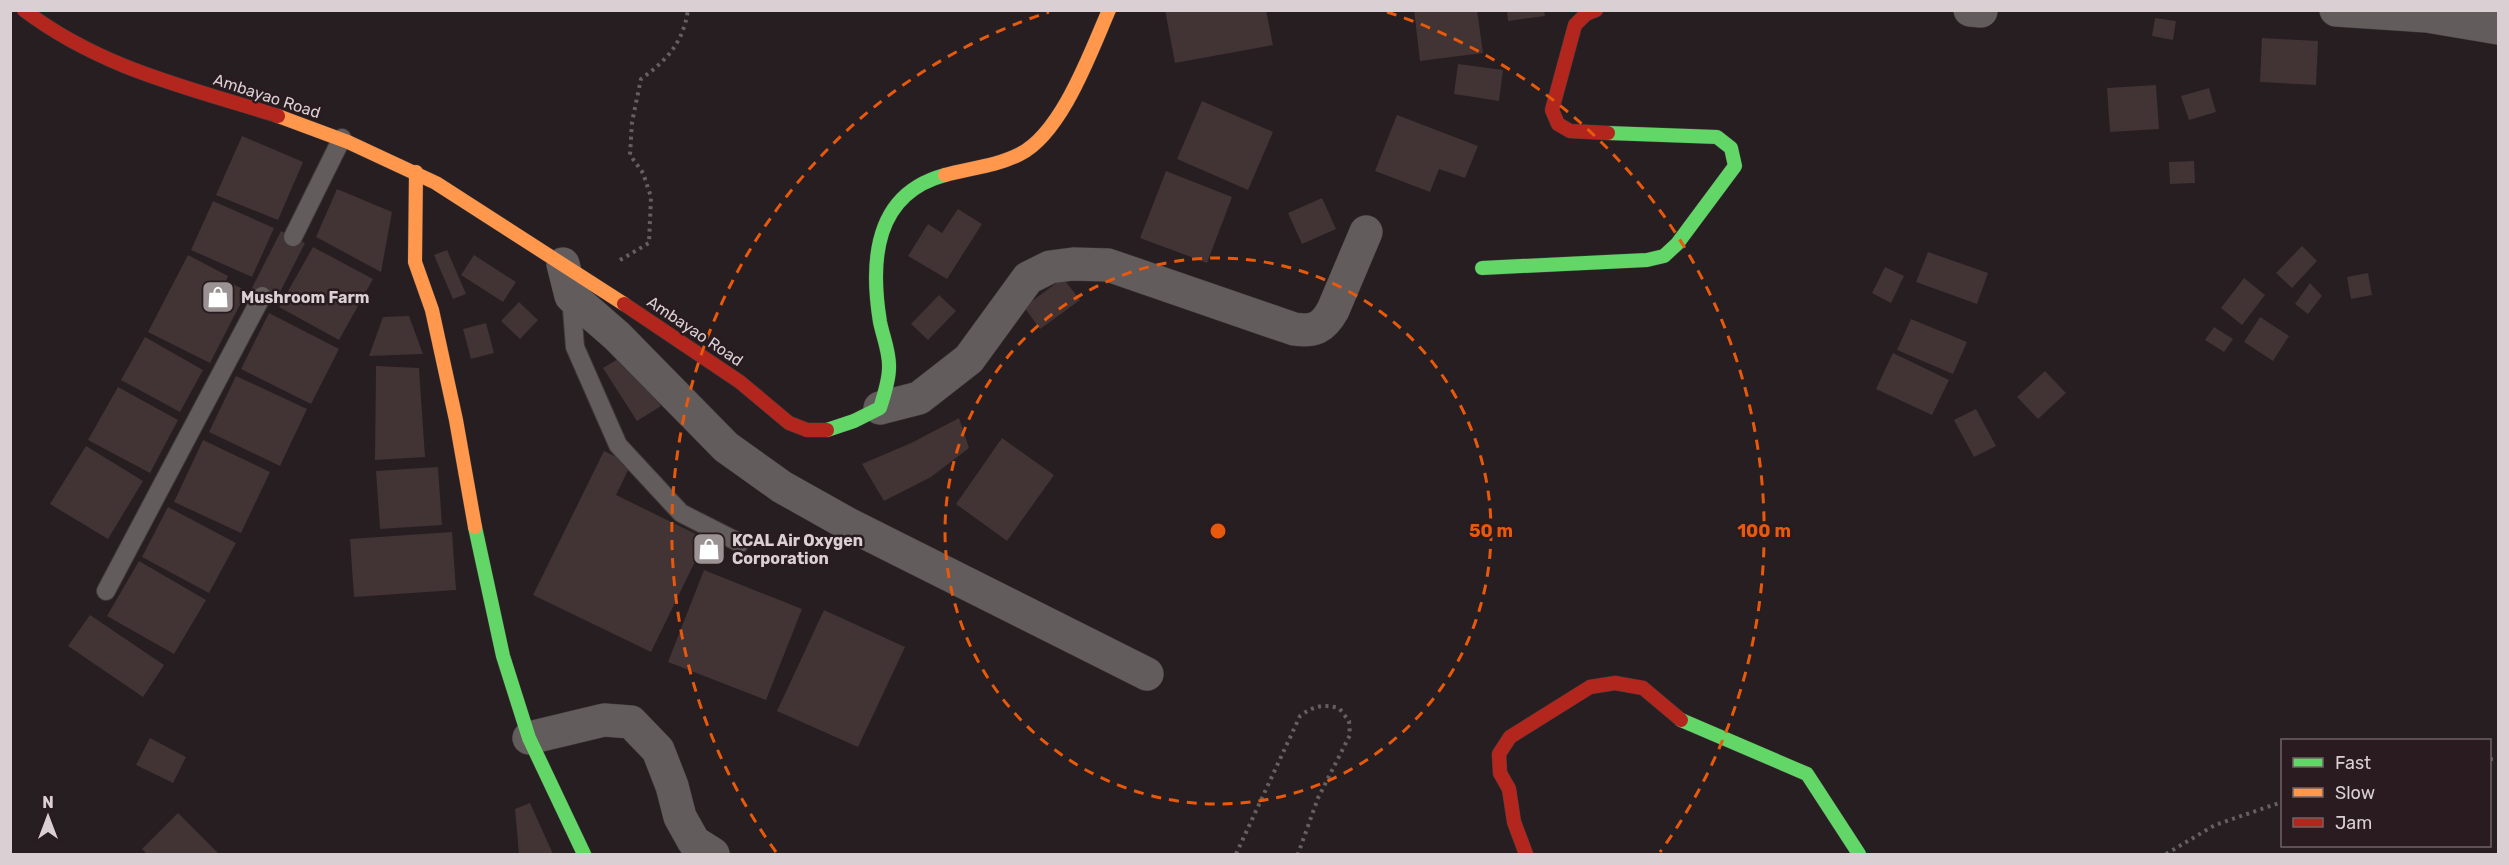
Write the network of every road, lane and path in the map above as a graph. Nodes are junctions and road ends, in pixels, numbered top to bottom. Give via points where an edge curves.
1 (24, 10) edge
2 (688, 10) edge
3 (1109, 10) edge
4 (1596, 10) edge
5 (1970, 10) edge
6 (2336, 10) edge
7 (1981, 11) edge
8 (2430, 13) edge
9 (2499, 28) edge
10 (342, 138) junction
11 (416, 172) junction
12 (1366, 232) dead end
13 (293, 237) dead end
14 (563, 264) junction
15 (1482, 268) dead end
16 (262, 296) dead end
17 (571, 296) junction
18 (880, 408) junction
19 (740, 543) dead end
20 (106, 591) dead end
21 (1147, 674) dead end
22 (529, 738) junction
23 (2281, 803) edge
24 (584, 855) edge
25 (713, 855) edge
26 (1236, 855) edge
27 (1298, 855) edge
28 (1526, 855) edge
29 (1859, 855) edge
30 (2166, 855) edge

1 - 10 street, Ambayao Road via 81,49 130,72
2 - 14 path via 686,26 667,60 641,79 632,122 630,155 643,173 651,196 649,243 620,261
3 - 18 street via 1047,133 1024,153 935,177 909,190 892,209 875,266 875,300 890,371
4 - 15 street via 1575,25 1552,110 1557,124 1570,131 1717,137 1731,148 1735,166 1664,256
5 - 7 street
6 - 8 street
8 - 9 street
10 - 11 street, Ambayao Road
10 - 13 lane
11 - 14 street, Ambayao Road
11 - 22 street via 415,262 432,310 503,656
12 - 18 street via 1330,316 1319,328 1309,331 1107,265 1050,267 1028,278 969,359 919,398
14 - 17 street
14 - 18 street, Ambayao Road via 743,384 774,413 805,431 845,427
16 - 20 lane
17 - 19 lane via 575,347 618,445 681,513
17 - 21 street via 617,336 726,447 782,488
22 - 24 street
22 - 25 street via 604,720 631,722 658,750 680,817 694,842
23 - 30 path via 2215,825
26 - 27 path via 1300,716 1310,708 1324,705 1339,708 1348,722 1350,735 1318,798
28 - 29 street via 1514,822 1509,789 1500,773 1498,754 1510,737 1590,687 1615,683 1643,688 1685,724 1807,774

